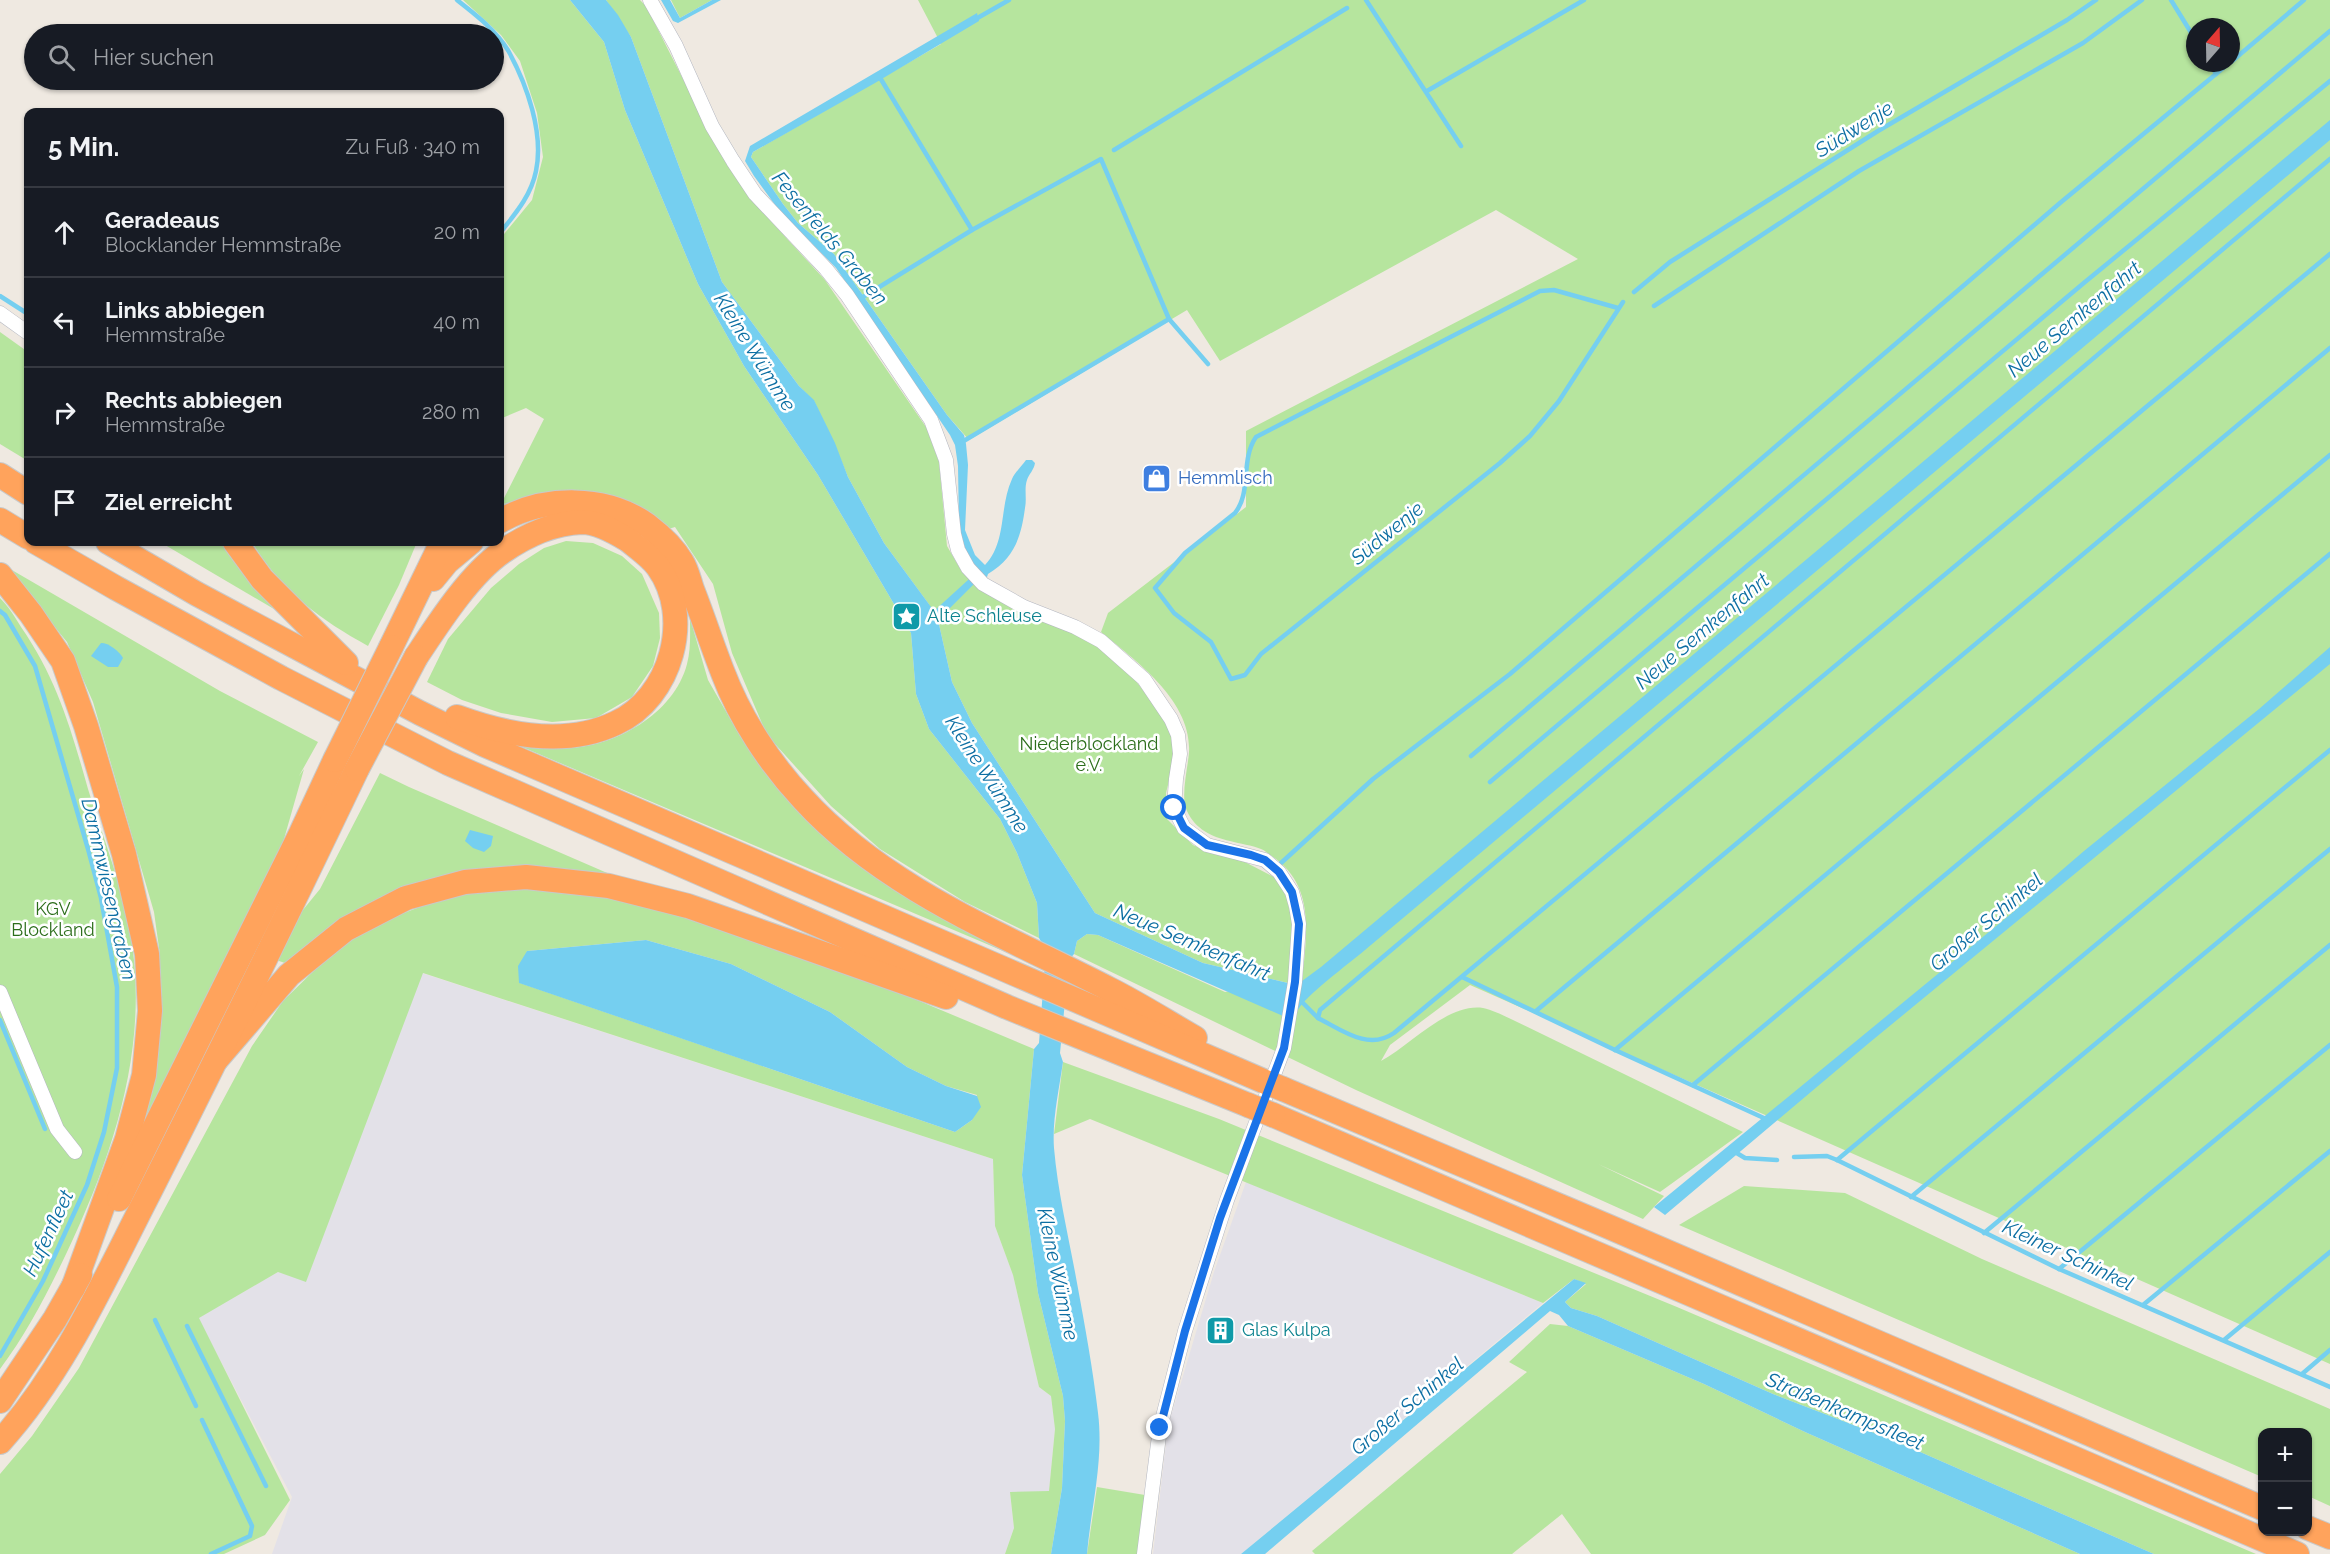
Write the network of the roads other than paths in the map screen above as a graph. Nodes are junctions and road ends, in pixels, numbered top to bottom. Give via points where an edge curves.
1 (650, 0) edge
2 (0, 313) edge
3 (24, 330) edge
4 (0, 475) edge
5 (24, 490) edge
6 (504, 518) edge
7 (0, 520) edge
8 (24, 535) edge
9 (43, 546) edge
10 (115, 546) edge
11 (239, 546) edge
12 (440, 546) edge
13 (466, 546) edge
14 (0, 575) edge
15 (410, 613) junction
16 (315, 655) junction
17 (354, 670) junction
18 (346, 765) junction
19 (0, 992) edge
20 (1004, 1012) junction
21 (216, 1060) junction
22 (1267, 1081) junction
23 (75, 1152) dead end
24 (73, 1288) junction
25 (0, 1401) edge
26 (0, 1442) edge
27 (2258, 1507) edge
28 (2312, 1530) edge
29 (2330, 1538) edge
30 (1144, 1554) edge
31 (2297, 1554) edge

1 - 30 street via 676,46 712,126 755,194 847,295 931,420 946,460 956,542 968,568 983,584 1024,607 1101,640 1144,679 1178,735 1180,754 1174,808 1184,828 1207,845 1265,860 1292,892 1299,924 1284,1048 1227,1200 1185,1331 1160,1428
2 - 3 street
4 - 5 highway
6 - 22 highway via 518,511 573,502 630,514 657,533 682,562 723,675 762,747 803,799 850,843 892,874 1112,990
7 - 8 highway
9 - 20 highway via 271,672 448,763
10 - 16 highway
11 - 17 highway via 276,595
12 - 15 highway
13 - 15 highway via 447,562
14 - 24 highway via 63,662 110,804 147,954 150,1011 144,1075 127,1139
15 - 18 highway, bridge via 391,647
16 - 17 highway
16 - 22 highway via 485,745
17 - 18 highway, bridge via 450,715 476,724 537,736 579,735 617,723 643,704 663,678 675,643 670,592 658,567 611,529 583,522 539,531 501,553 446,612 416,657
18 - 21 highway
18 - 24 highway via 302,833
19 - 23 street via 57,1129
20 - 21 highway via 688,906 609,885 526,877 465,882 405,898 346,929 289,975
20 - 31 highway, bridge via 1273,1115
21 - 26 highway via 69,1346
22 - 27 highway
24 - 25 highway
28 - 29 highway

